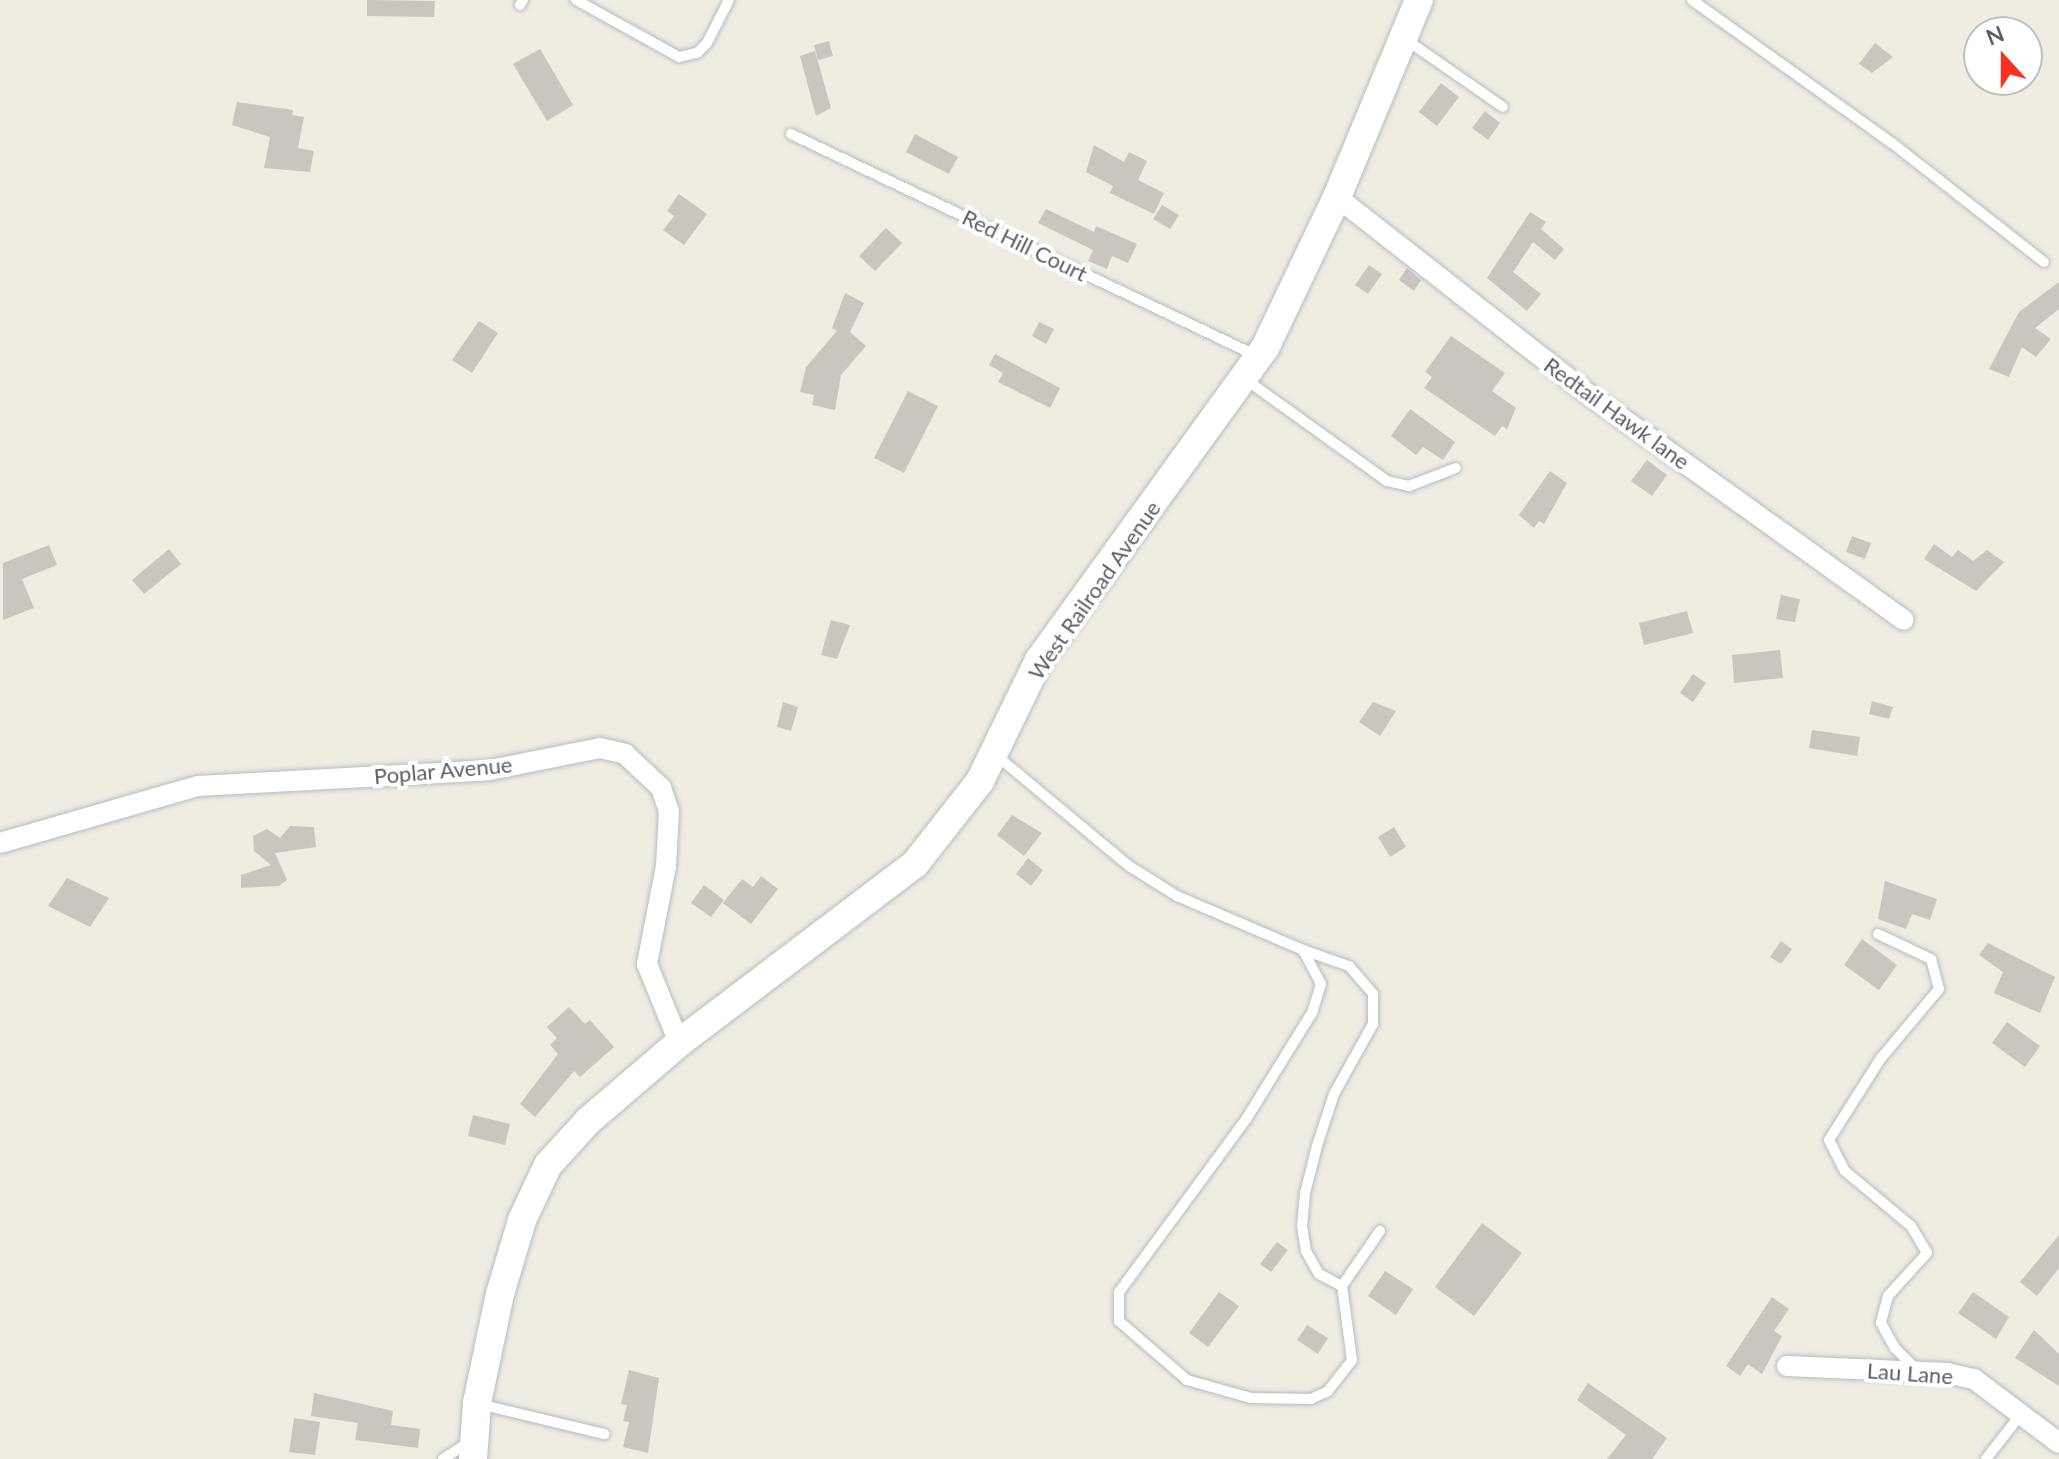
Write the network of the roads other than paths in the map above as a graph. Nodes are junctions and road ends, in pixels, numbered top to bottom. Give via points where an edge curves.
1 (576, 0) edge
2 (729, 0) edge
3 (1419, 0) edge
4 (1692, 0) edge
5 (1404, 38) junction
6 (1503, 107) dead end
7 (791, 134) dead end
8 (1337, 197) junction
9 (2044, 262) dead end
10 (1251, 367) junction
11 (1456, 468) dead end
12 (1904, 620) dead end
13 (995, 754) junction
14 (0, 843) edge
15 (1878, 934) dead end
16 (1303, 950) junction
17 (679, 1043) junction
18 (1380, 1231) dead end
19 (1342, 1286) junction
20 (1787, 1366) dead end
21 (1919, 1371) junction
22 (477, 1403) junction
23 (2021, 1414) junction
24 (604, 1434) dead end
25 (2059, 1443) edge
26 (473, 1449) edge
27 (443, 1459) edge
28 (1986, 1459) edge

1 - 2 lane via 679,57 697,53 707,43
3 - 5 main road, West Railroad Avenue
4 - 9 lane via 1892,143
5 - 6 lane
5 - 8 main road, West Railroad Avenue
7 - 10 lane, Red Hill Court
8 - 10 main road, West Railroad Avenue
8 - 12 street, Redtail Hawk lane via 1584,391
10 - 11 lane, Red Hill Court via 1387,481 1409,486
10 - 13 main road, West Railroad Avenue via 1039,660
13 - 16 lane via 1129,866 1177,896
13 - 17 main road, West Railroad Avenue via 915,864
14 - 17 street, Poplar Avenue via 208,784 490,770 600,748 625,754 661,788 669,811 666,866 647,964
15 - 21 lane via 1931,959 1939,989 1881,1058 1829,1140 1845,1171 1911,1226 1927,1253 1888,1296 1881,1323 1895,1348
16 - 19 lane via 1349,966 1373,994 1373,1024 1334,1094 1305,1193 1306,1251 1319,1274
16 - 19 lane via 1321,984 1313,1011 1247,1118 1119,1292 1119,1321 1187,1380 1251,1398 1311,1399 1328,1391 1352,1360
17 - 22 main road, West Railroad Avenue via 588,1121 548,1165 522,1220
18 - 19 lane
20 - 21 street, Lau Lane
21 - 23 street, Lau Lane via 1974,1379
22 - 24 lane
22 - 26 main road, West Railroad Avenue
23 - 25 street, Lau Lane
23 - 28 lane
26 - 27 lane

